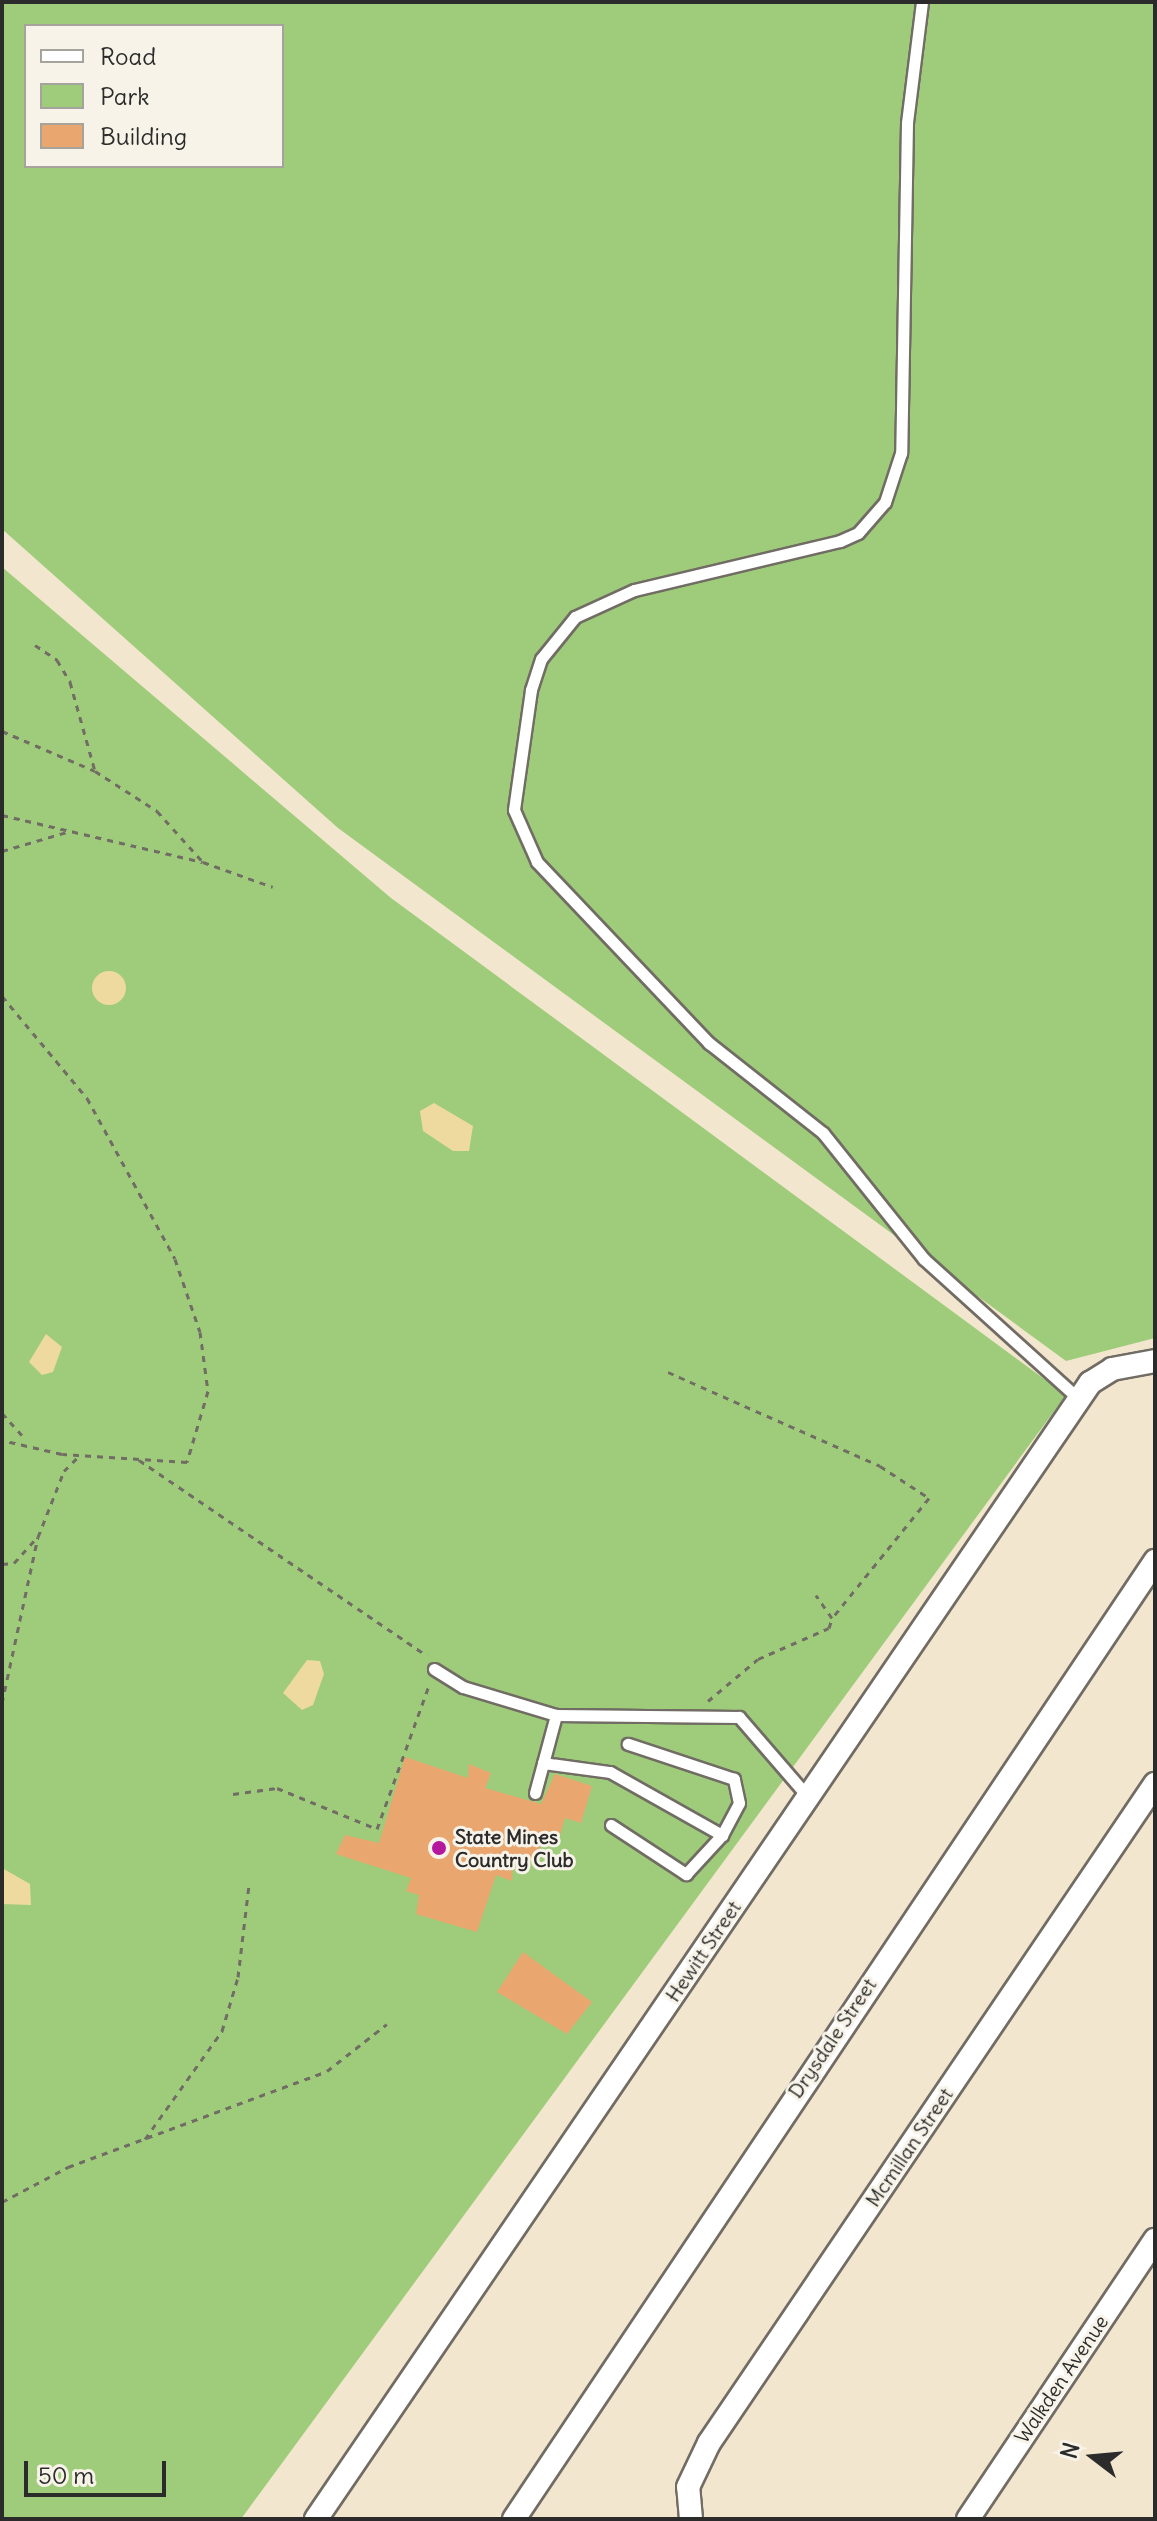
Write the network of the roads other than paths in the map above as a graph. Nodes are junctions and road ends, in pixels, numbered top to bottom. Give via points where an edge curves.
1 (922, 2) edge
2 (1155, 1361) edge
3 (1084, 1391) junction
4 (1155, 1561) edge
5 (434, 1669) road end
6 (556, 1715) junction
7 (628, 1744) dead end
8 (543, 1763) junction
9 (1155, 1784) edge
10 (535, 1793) dead end
11 (808, 1797) junction
12 (611, 1825) dead end
13 (722, 1835) junction
14 (1155, 2240) edge
15 (316, 2519) edge
16 (514, 2519) edge
17 (691, 2519) edge
18 (968, 2519) edge

1 - 3 lane via 907,123 901,453 885,502 858,533 840,541 634,590 575,617 541,659 531,690 514,810 537,862 709,1043 823,1133 924,1259
2 - 3 street via 1112,1369
3 - 11 street, Hewitt Street
4 - 16 street, Drysdale Street
5 - 6 lane via 463,1687
6 - 8 lane
6 - 11 lane via 718,1712 755,1728
7 - 13 lane via 734,1779 739,1803
8 - 10 lane
8 - 13 lane via 610,1772
9 - 17 street, Mcmillan Street via 709,2443 688,2487
11 - 15 street, Hewitt Street
12 - 13 lane via 686,1874
14 - 18 street, Walkden Avenue

